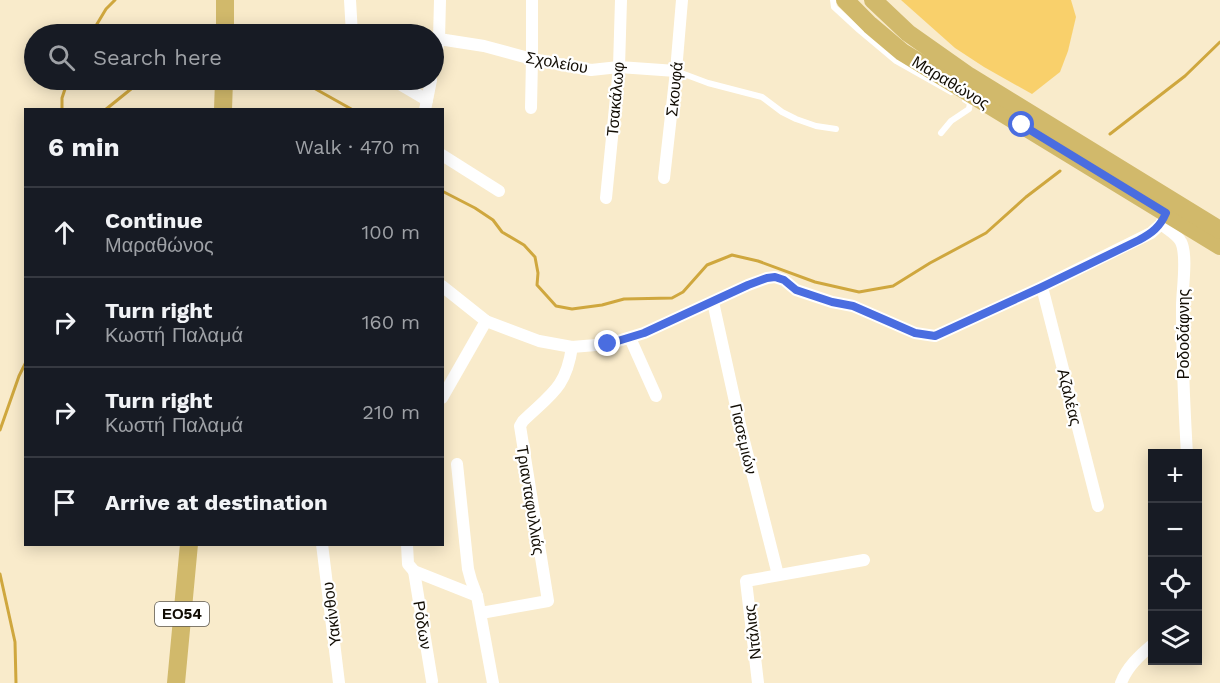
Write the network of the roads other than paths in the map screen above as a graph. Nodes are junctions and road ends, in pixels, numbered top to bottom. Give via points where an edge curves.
1 (225, 0) edge
2 (350, 0) edge
3 (440, 0) edge
4 (531, 0) edge
5 (621, 0) edge
6 (682, 0) edge
7 (832, 0) edge
8 (845, 0) edge
9 (873, 0) edge
10 (225, 24) edge
11 (351, 24) edge
12 (439, 24) edge
13 (444, 40) edge
14 (532, 59) junction
15 (619, 67) junction
16 (676, 71) junction
17 (224, 90) edge
18 (406, 90) edge
19 (429, 90) edge
20 (426, 105) edge
21 (223, 108) edge
22 (531, 108) dead end
23 (836, 129) dead end
24 (941, 133) dead end
25 (444, 156) edge
26 (664, 178) dead end
27 (499, 191) dead end
28 (606, 198) dead end
29 (1164, 219) junction
30 (1220, 230) edge
31 (1220, 246) edge
32 (1042, 287) junction
33 (444, 288) edge
34 (714, 302) junction
35 (486, 321) junction
36 (630, 338) junction
37 (572, 347) junction
38 (444, 394) edge
39 (656, 396) dead end
40 (1187, 449) edge
41 (457, 464) dead end
42 (1098, 506) dead end
43 (189, 546) edge
44 (322, 546) edge
45 (407, 550) edge
46 (864, 560) dead end
47 (414, 571) junction
48 (778, 574) junction
49 (477, 596) junction
50 (480, 613) junction
51 (1148, 649) edge
52 (432, 681) dead end
53 (176, 683) edge
54 (339, 683) edge
55 (493, 683) edge
56 (758, 683) edge
57 (1121, 683) edge

1 - 10 main road
2 - 11 street
3 - 12 street
4 - 14 street
5 - 15 street, Τσακάλωφ
6 - 16 street, Σκουφά
7 - 24 lane via 834,7 896,61 970,103
8 - 29 main road, Μαραθώνος via 902,52
9 - 30 main road, Μαραθώνος via 908,33 969,76
13 - 14 street, Σχολείου
14 - 15 street, Σχολείου via 591,70
14 - 22 street
15 - 16 street, Σχολείου
15 - 28 street, Τσακάλωφ
16 - 23 lane via 762,97 796,119
16 - 26 street, Σκουφά
17 - 21 main road
18 - 20 street
19 - 20 street
25 - 27 street
29 - 31 main road, Μαραθώνος
29 - 32 street via 1151,233
29 - 40 street, Ροδοδάφνης via 1182,243 1184,253
32 - 34 street via 935,336 915,333 853,306 796,290 775,277
32 - 42 street, Αζαλέας
33 - 35 street
34 - 36 street
34 - 48 street, Γιασεμιών
35 - 37 street via 539,341
35 - 38 street
36 - 37 street
36 - 39 street
37 - 50 street, Τριανταφυλλιάς via 561,383 520,426 548,601
41 - 49 street via 468,569
43 - 53 main road, ΕΟ54
44 - 54 street, Υακίνθου
45 - 47 street, Ρόδων via 408,564
46 - 48 street
47 - 49 street
47 - 52 street, Ρόδων
48 - 56 street, Ντάλιας via 746,581
49 - 50 street
50 - 55 street
51 - 57 street via 1134,661

